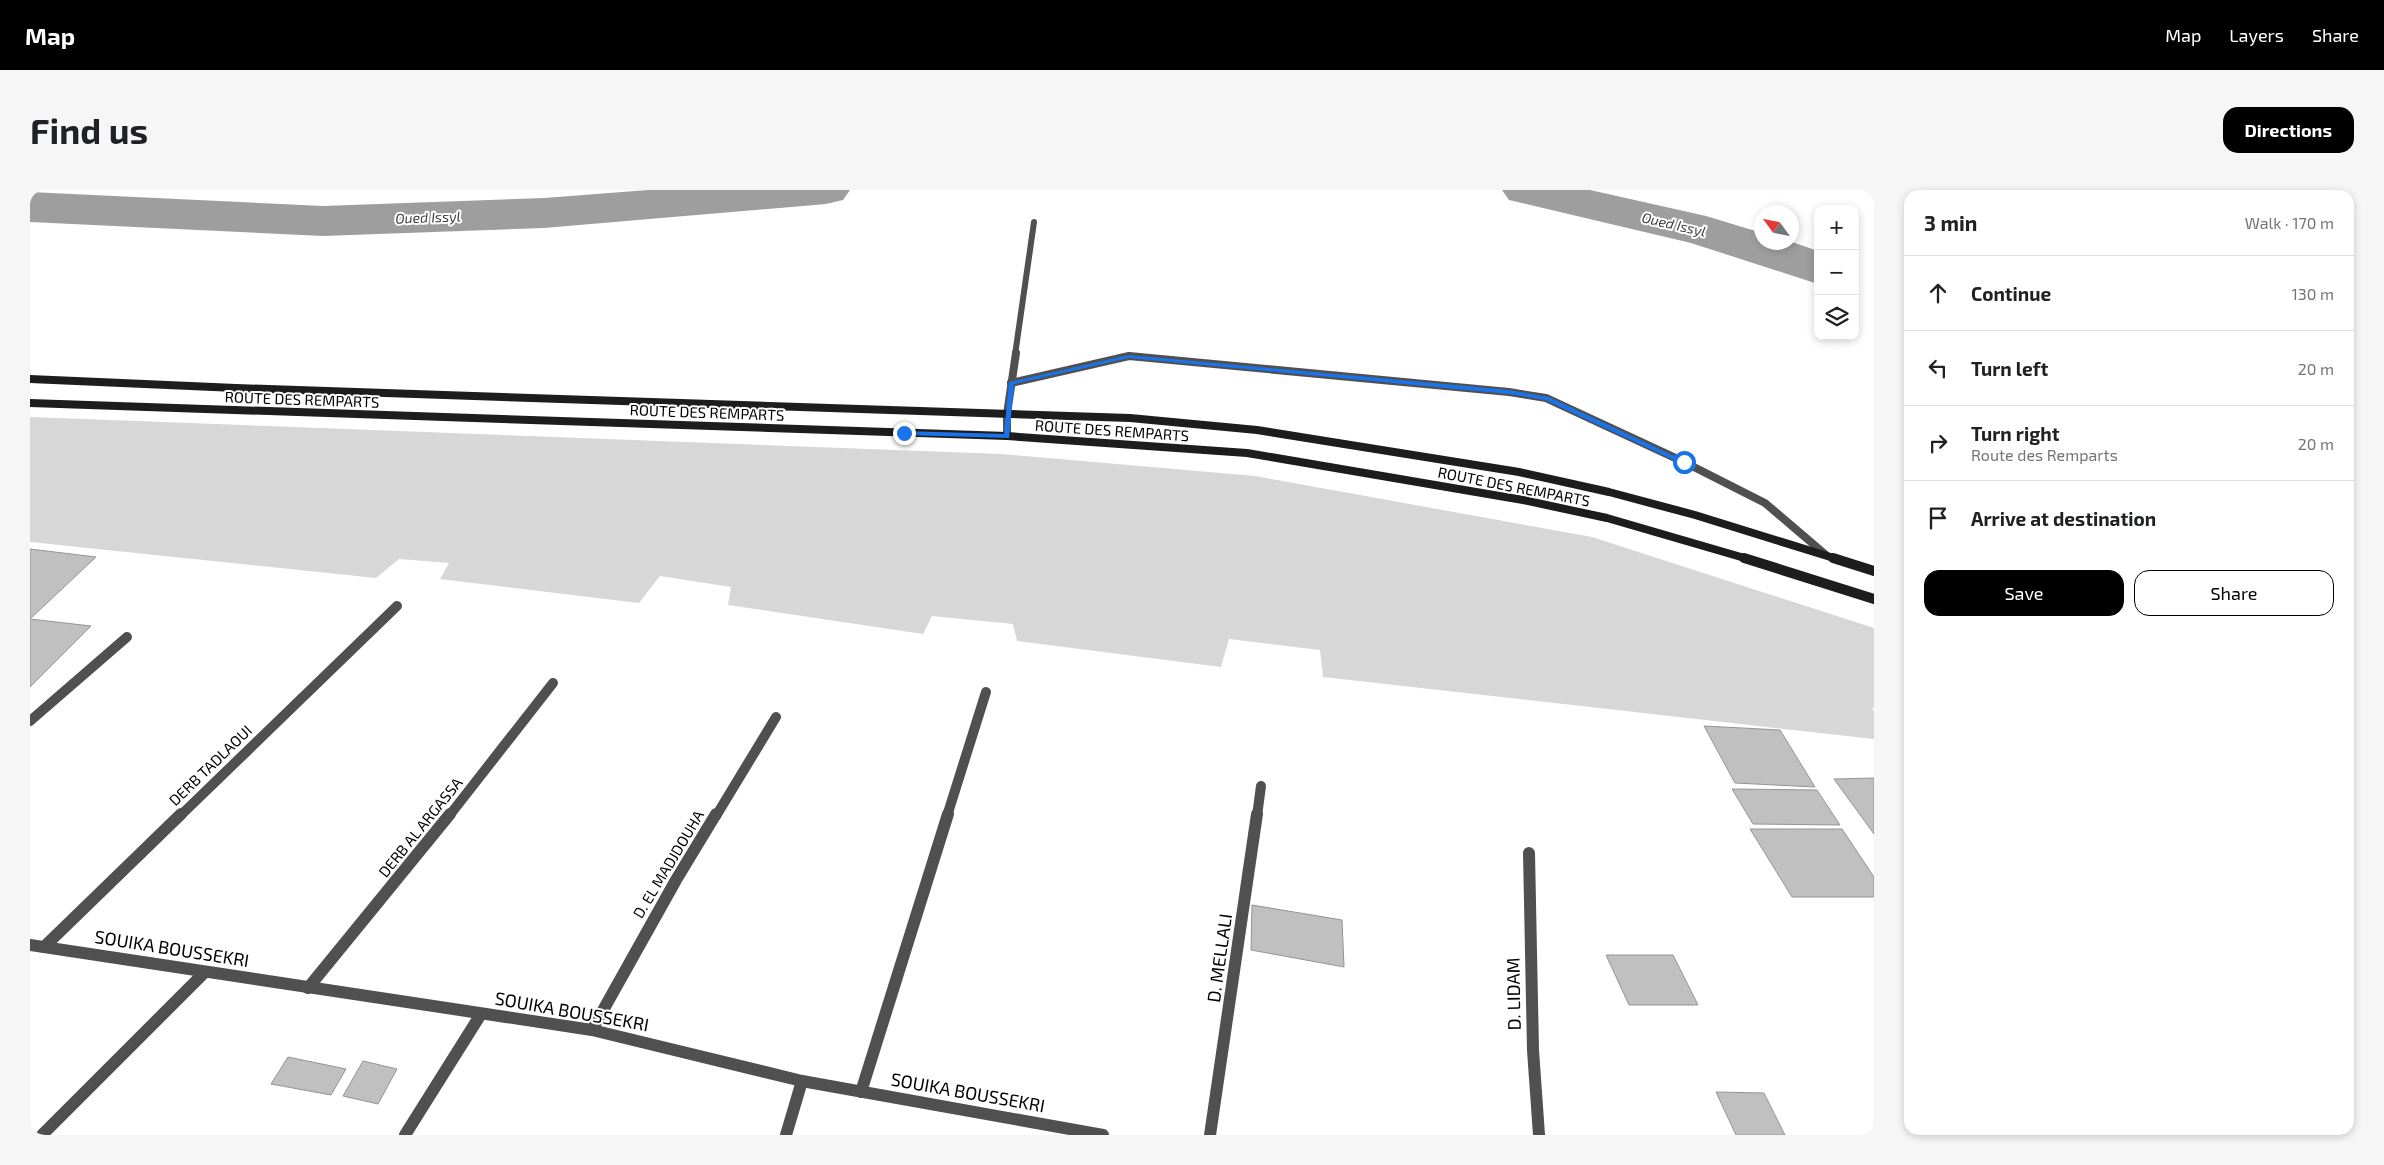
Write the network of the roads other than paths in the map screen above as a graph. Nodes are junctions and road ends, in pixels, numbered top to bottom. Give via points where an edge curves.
1 (1034, 222) dead end
2 (30, 379) edge
3 (1011, 383) junction
4 (30, 402) edge
5 (1007, 414) junction
6 (1007, 436) junction
7 (1826, 555) junction
8 (1874, 571) edge
9 (1874, 599) edge
10 (396, 606) dead end
11 (127, 637) dead end
12 (553, 683) dead end
13 (986, 692) dead end
14 (776, 717) dead end
15 (30, 721) edge
16 (1261, 786) dead end
17 (1529, 853) dead end
18 (30, 945) edge
19 (44, 947) junction
20 (205, 972) junction
21 (308, 988) junction
22 (481, 1014) junction
23 (592, 1030) junction
24 (802, 1081) junction
25 (861, 1092) junction
26 (42, 1135) edge
27 (405, 1135) edge
28 (786, 1135) edge
29 (1103, 1135) edge
30 (1210, 1135) edge
31 (1539, 1135) edge

1 - 3 street
2 - 5 main road, ROUTE DES REMPARTS
3 - 5 street
3 - 7 street via 1129,356 1546,398 1765,503
4 - 6 main road, ROUTE DES REMPARTS
5 - 6 street
5 - 7 main road, ROUTE DES REMPARTS via 1130,418 1256,430 1510,471 1638,499
6 - 9 main road, ROUTE DES REMPARTS via 1246,453 1523,500 1607,518 1693,542
7 - 8 main road, ROUTE DES REMPARTS
10 - 19 street, DERB TADLAOUI
11 - 15 street
12 - 21 street, DERB AL ARGASSA via 492,763
13 - 25 street
14 - 23 street, D. EL MADJDOUHA via 676,880
16 - 30 street, D. MELLALI
17 - 31 street, D. LIDAM via 1533,1050
18 - 19 street, SOUIKA BOUSSEKRI
19 - 20 street, SOUIKA BOUSSEKRI
20 - 21 street, SOUIKA BOUSSEKRI
20 - 26 street
21 - 22 street, SOUIKA BOUSSEKRI
22 - 23 street, SOUIKA BOUSSEKRI
22 - 27 street
23 - 24 street, SOUIKA BOUSSEKRI
24 - 25 street, SOUIKA BOUSSEKRI
24 - 28 street
25 - 29 street, SOUIKA BOUSSEKRI

